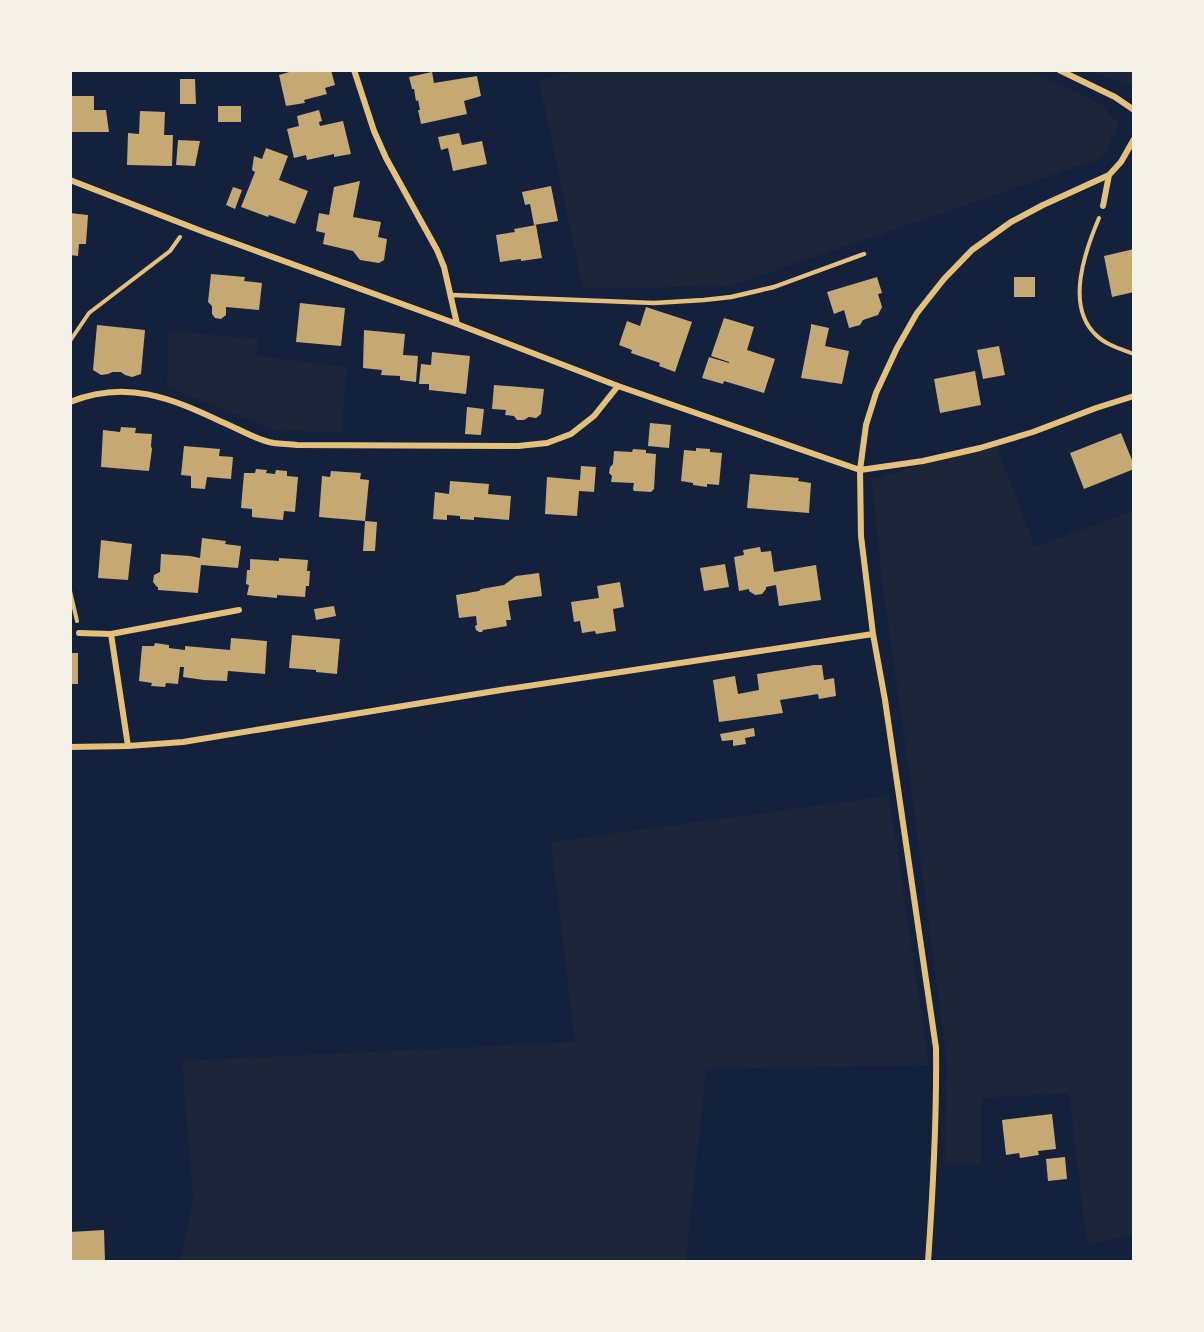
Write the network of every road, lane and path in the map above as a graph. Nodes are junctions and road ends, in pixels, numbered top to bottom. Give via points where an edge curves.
1 (354, 70) edge
2 (1059, 70) edge
3 (1134, 110) edge
4 (1134, 139) edge
5 (1109, 175) junction
6 (70, 180) edge
7 (1103, 206) joint
8 (190, 226) junction
9 (864, 254) dead end
10 (451, 295) junction
11 (457, 324) junction
12 (70, 341) edge
13 (1134, 354) edge
14 (618, 386) junction
15 (1134, 396) edge
16 (70, 402) edge
17 (860, 470) junction
18 (70, 591) edge
19 (239, 610) dead end
20 (79, 633) joint
21 (111, 634) junction
22 (873, 634) junction
23 (128, 746) junction
24 (70, 747) edge
25 (928, 1262) edge

1 - 10 street via 374,131 444,267
2 - 3 street
4 - 5 street
5 - 7 street
5 - 17 street via 1011,222 972,250 944,279 917,313 876,393 866,425
6 - 8 street
7 - 13 path via 1081,272 1084,319 1097,336
8 - 11 street
8 - 12 path via 170,251 89,313
9 - 10 lane via 774,287 704,300 654,303
10 - 11 street
11 - 14 street
14 - 16 street via 594,416 571,434 547,443 518,446 273,443 150,394 103,392
14 - 17 street
15 - 17 street via 980,448
17 - 22 street via 861,536
18 - 20 path
19 - 21 street
20 - 21 street
21 - 23 street
22 - 23 street via 183,741
22 - 25 street via 936,1048 935,1171
23 - 24 street

